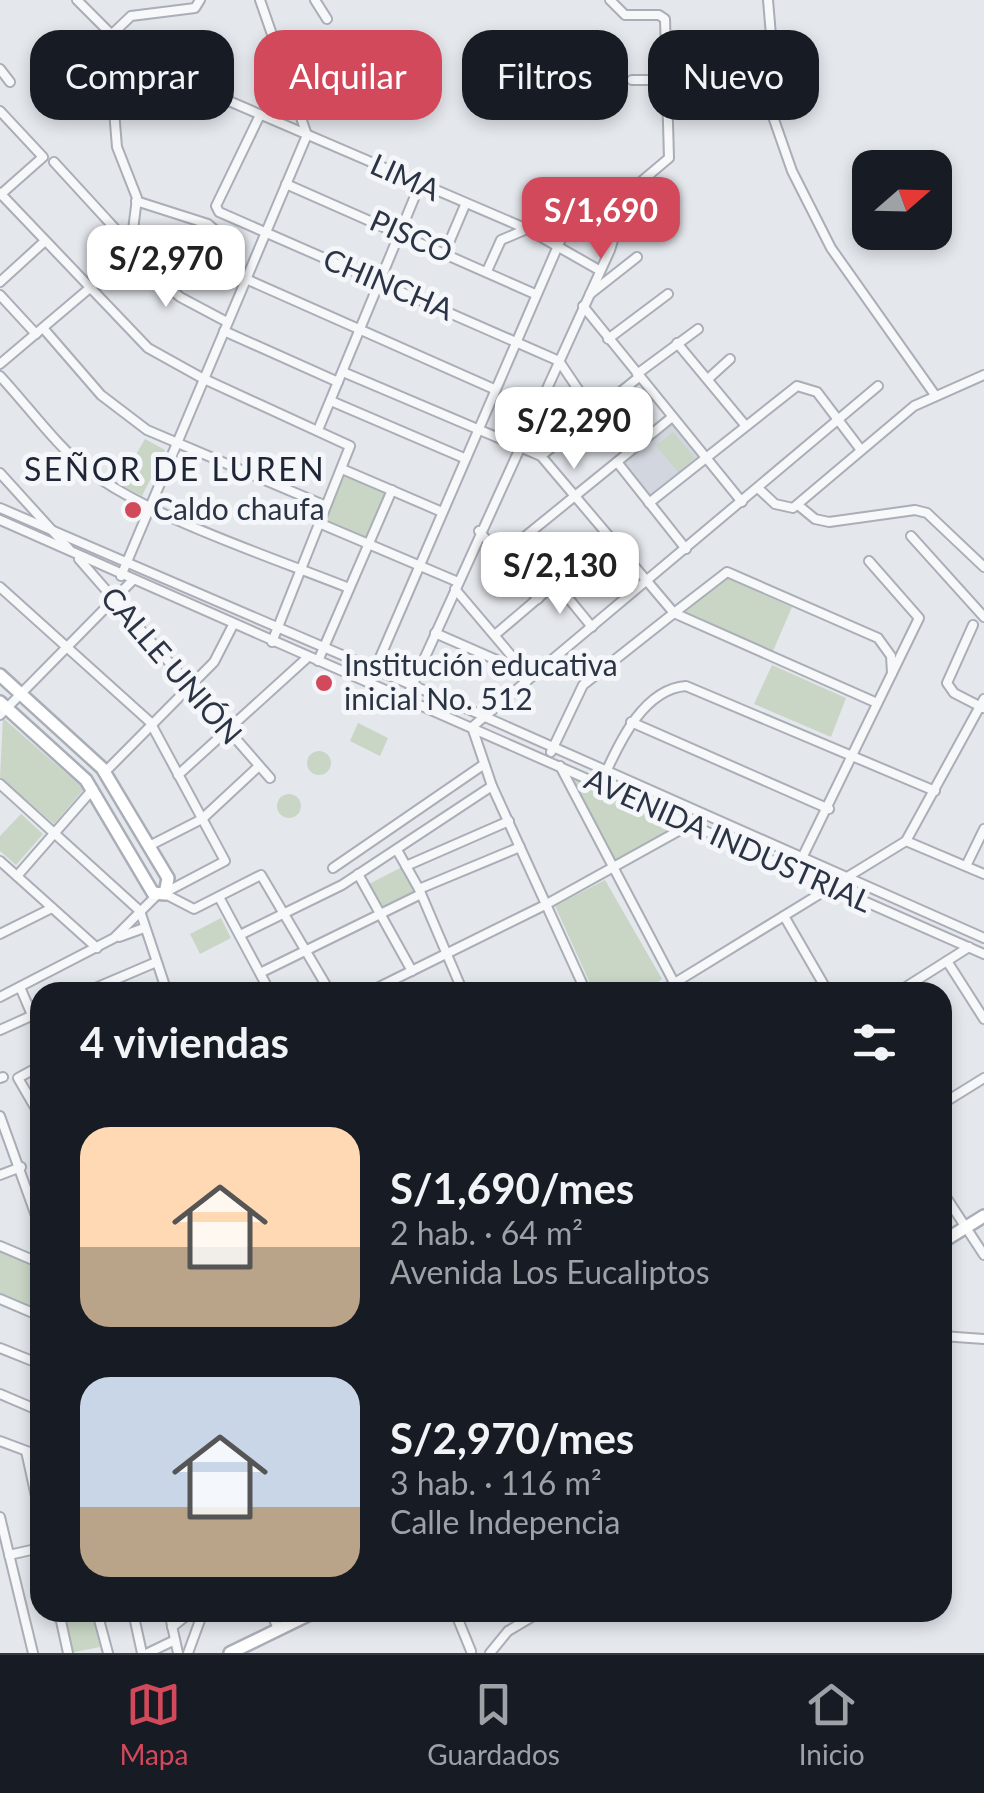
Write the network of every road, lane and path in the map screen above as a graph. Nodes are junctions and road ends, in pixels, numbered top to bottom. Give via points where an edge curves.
1 (77, 0) edge
2 (200, 0) edge
3 (260, 0) edge
4 (315, 0) edge
5 (610, 0) edge
6 (768, 0) edge
7 (327, 19) dead end
8 (107, 30) edge
9 (114, 30) edge
10 (665, 30) edge
11 (0, 69) edge
12 (632, 80) dead end
13 (648, 80) edge
14 (10, 82) dead end
15 (0, 110) edge
16 (116, 120) edge
17 (257, 120) edge
18 (273, 120) edge
19 (667, 120) edge
20 (307, 135) junction
21 (54, 162) dead end
22 (286, 184) junction
23 (420, 184) junction
24 (583, 188) dead end
25 (0, 194) edge
26 (136, 201) junction
27 (465, 205) junction
28 (527, 230) junction
29 (401, 232) junction
30 (264, 234) junction
31 (45, 242) junction
32 (555, 246) junction
33 (131, 250) junction
34 (445, 252) junction
35 (157, 256) dead end
36 (637, 257) dead end
37 (219, 258) junction
38 (488, 270) junction
39 (599, 270) junction
40 (246, 279) junction
41 (380, 281) junction
42 (0, 282) edge
43 (88, 290) junction
44 (535, 294) junction
45 (668, 294) dead end
46 (0, 295) edge
47 (588, 296) junction
48 (583, 306) junction
49 (225, 326) junction
50 (698, 329) dead end
51 (360, 330) junction
52 (40, 331) junction
53 (608, 339) junction
54 (515, 340) junction
55 (676, 343) junction
56 (730, 359) dead end
57 (559, 362) junction
58 (0, 364) edge
59 (342, 372) junction
60 (638, 375) junction
61 (984, 375) edge
62 (0, 376) edge
63 (202, 378) junction
64 (708, 379) junction
65 (338, 382) junction
66 (878, 386) dead end
67 (494, 389) junction
68 (934, 394) junction
69 (331, 400) junction
70 (594, 413) junction
71 (671, 418) junction
72 (838, 420) junction
73 (746, 426) junction
74 (318, 430) junction
75 (476, 430) junction
76 (174, 442) junction
77 (520, 447) junction
78 (861, 450) junction
79 (541, 456) junction
80 (464, 458) junction
81 (705, 458) junction
82 (616, 462) junction
83 (342, 469) junction
84 (0, 473) edge
85 (758, 488) junction
86 (392, 490) junction
87 (575, 495) junction
88 (742, 502) junction
89 (649, 503) junction
90 (798, 505) junction
91 (149, 506) junction
92 (326, 506) junction
93 (0, 508) edge
94 (442, 512) junction
95 (0, 520) edge
96 (319, 523) junction
97 (50, 529) junction
98 (480, 531) junction
99 (911, 536) dead end
100 (609, 538) junction
101 (369, 544) junction
102 (686, 549) junction
103 (74, 553) junction
104 (501, 556) junction
105 (869, 562) dead end
106 (420, 564) junction
107 (125, 565) junction
108 (984, 566) edge
109 (300, 568) junction
110 (121, 576) junction
111 (646, 580) junction
112 (132, 582) junction
113 (556, 583) junction
114 (0, 586) edge
115 (457, 586) junction
116 (349, 588) junction
117 (538, 599) junction
118 (115, 600) junction
119 (674, 613) junction
120 (984, 617) edge
121 (920, 618) junction
122 (233, 625) junction
123 (974, 625) dead end
124 (592, 628) junction
125 (277, 629) junction
126 (928, 629) dead end
127 (435, 633) junction
128 (496, 634) junction
129 (272, 642) junction
130 (67, 646) junction
131 (323, 648) junction
132 (308, 657) junction
133 (318, 661) junction
134 (374, 670) junction
135 (892, 673) junction
136 (530, 674) junction
137 (0, 675) edge
138 (369, 683) junction
139 (188, 686) junction
140 (412, 686) junction
141 (20, 693) junction
142 (406, 699) junction
143 (877, 702) junction
144 (983, 705) edge
145 (2, 708) edge
146 (483, 716) junction
147 (150, 722) junction
148 (631, 722) junction
149 (472, 728) junction
150 (227, 730) junction
151 (553, 748) junction
152 (853, 753) junction
153 (546, 760) junction
154 (484, 765) junction
155 (260, 766) junction
156 (560, 766) junction
157 (105, 772) junction
158 (606, 772) junction
159 (178, 775) junction
160 (270, 778) dead end
161 (0, 784) edge
162 (492, 786) junction
163 (93, 789) junction
164 (936, 791) junction
165 (829, 809) junction
166 (202, 820) junction
167 (508, 822) junction
168 (691, 824) junction
169 (984, 829) edge
170 (54, 833) junction
171 (906, 842) junction
172 (149, 846) junction
173 (520, 848) junction
174 (397, 850) junction
175 (802, 858) junction
176 (0, 861) edge
177 (406, 866) junction
178 (966, 866) junction
179 (333, 868) dead end
180 (612, 869) junction
181 (358, 874) junction
182 (984, 874) edge
183 (17, 876) junction
184 (850, 878) junction
185 (835, 888) junction
186 (420, 891) junction
187 (163, 894) junction
188 (219, 897) junction
189 (546, 905) junction
190 (52, 908) junction
191 (140, 911) junction
192 (284, 912) junction
193 (381, 912) junction
194 (784, 916) junction
195 (144, 928) junction
196 (0, 934) edge
197 (240, 936) junction
198 (114, 938) junction
199 (984, 938) edge
200 (969, 947) junction
201 (97, 948) junction
202 (306, 950) junction
203 (448, 954) junction
204 (984, 954) edge
205 (948, 961) junction
206 (154, 964) junction
207 (412, 970) junction
208 (260, 973) junction
209 (672, 981) joint
210 (32, 982) edge
211 (110, 982) edge
212 (163, 982) edge
213 (265, 982) edge
214 (324, 982) edge
215 (389, 982) edge
216 (459, 982) edge
217 (581, 982) edge
218 (822, 982) edge
219 (914, 982) edge
220 (30, 983) edge
221 (20, 988) junction
222 (0, 997) edge
223 (30, 1004) edge
224 (30, 1017) edge
225 (984, 1020) edge
226 (0, 1030) edge
227 (30, 1071) edge
228 (984, 1078) edge
229 (952, 1098) edge
230 (30, 1099) edge
231 (0, 1116) edge
232 (4, 1136) edge
233 (20, 1167) junction
234 (0, 1175) edge
235 (30, 1197) edge
236 (952, 1207) edge
237 (984, 1216) edge
238 (965, 1228) junction
239 (952, 1236) edge
240 (0, 1246) edge
241 (984, 1255) edge
242 (30, 1258) edge
243 (0, 1299) edge
244 (30, 1312) edge
245 (952, 1336) edge
246 (984, 1338) edge
247 (0, 1348) edge
248 (30, 1360) edge
249 (0, 1394) edge
250 (30, 1407) edge
251 (0, 1441) edge
252 (26, 1451) junction
253 (30, 1452) edge
254 (30, 1470) edge
255 (0, 1517) edge
256 (30, 1550) edge
257 (9, 1555) junction
258 (61, 1622) edge
259 (99, 1622) edge
260 (136, 1622) edge
261 (171, 1622) edge
262 (177, 1622) edge
263 (200, 1622) edge
264 (275, 1622) edge
265 (293, 1622) edge
266 (459, 1622) edge
267 (523, 1622) edge
268 (172, 1626) junction
269 (278, 1629) junction
270 (175, 1640) junction
271 (471, 1651) edge
272 (33, 1653) edge
273 (68, 1653) edge
274 (108, 1653) edge
275 (145, 1653) edge
276 (178, 1653) edge
277 (188, 1653) edge
278 (230, 1653) edge
279 (490, 1653) edge

1 - 8 street
2 - 9 street via 195,8 131,16
3 - 20 street
4 - 7 street
5 - 10 street via 625,15 659,15
6 - 68 street via 775,84 770,108 788,162 830,248
11 - 14 street
12 - 13 street
15 - 25 street via 43,158
16 - 26 street
17 - 30 street, CHINCHA via 216,210
18 - 20 street, LIMA
19 - 39 street via 669,158 637,185
20 - 22 street
20 - 23 street, LIMA
21 - 33 street
22 - 29 street, PISCO
22 - 30 street
23 - 27 street, LIMA
23 - 29 street
24 - 32 street
25 - 31 street
26 - 33 street
26 - 37 street via 208,224 222,236
27 - 28 street, LIMA
27 - 34 street
28 - 32 street, LIMA
28 - 38 street via 501,240
29 - 34 street, PISCO
29 - 41 street
30 - 40 street
30 - 41 street, CHINCHA
31 - 42 street
31 - 43 street
32 - 39 street, LIMA
32 - 44 street
33 - 43 street
33 - 49 street via 180,297
34 - 38 street, PISCO
35 - 37 street
36 - 47 street
37 - 40 street
38 - 44 street, PISCO
39 - 47 street
40 - 49 street
40 - 51 street
41 - 51 street
41 - 54 street, CHINCHA
43 - 52 street
43 - 63 street via 148,348
44 - 54 street
45 - 53 street
46 - 52 street
47 - 48 street
48 - 53 street
48 - 57 street
49 - 63 street
49 - 65 street
50 - 55 street
51 - 59 street
51 - 67 street
52 - 58 street
52 - 76 street via 112,405
53 - 60 street
54 - 57 street, CHINCHA
54 - 67 street
55 - 60 street
55 - 64 street
56 - 64 street
57 - 70 street
57 - 77 street
59 - 65 street
59 - 75 street
60 - 70 street
60 - 71 street
61 - 68 street
62 - 91 street via 76,460
63 - 74 street
63 - 76 street
64 - 73 street
65 - 69 street
66 - 72 street
67 - 75 street
68 - 78 street
69 - 74 street
69 - 80 street
70 - 79 street
71 - 81 street
71 - 82 street
72 - 73 street via 817,392 797,386
72 - 78 street
72 - 85 street
73 - 81 street
74 - 83 street via 350,446
75 - 77 street
75 - 80 street
76 - 91 street
76 - 92 street
77 - 79 street
77 - 98 street
78 - 90 street
79 - 87 street
80 - 94 street
81 - 88 street
81 - 89 street
82 - 87 street
82 - 89 street
83 - 86 street
83 - 92 street
84 - 97 street, CALLE UNIÓN
85 - 88 street
85 - 90 street via 781,507
86 - 94 street
86 - 101 street
87 - 100 street
87 - 104 street
88 - 102 street
89 - 102 street
90 - 108 street via 829,522 927,513
91 - 107 street
91 - 109 street
92 - 96 street
93 - 97 street
94 - 106 street
95 - 103 street, AVENIDA INDUSTRIAL
96 - 101 street
96 - 109 street
97 - 103 street, CALLE UNIÓN
97 - 107 street
98 - 104 street
98 - 115 street
99 - 120 street
100 - 111 street
100 - 113 street
101 - 106 street
101 - 116 street
102 - 111 street
103 - 110 street, AVENIDA INDUSTRIAL
103 - 118 street, CALLE UNIÓN
104 - 117 street
105 - 121 street
106 - 115 street
106 - 134 street
107 - 110 street
107 - 125 street
109 - 116 street
109 - 125 street
110 - 112 street, AVENIDA INDUSTRIAL
111 - 119 street
111 - 124 street
112 - 118 street
112 - 122 street, AVENIDA INDUSTRIAL
113 - 117 street
113 - 124 street
114 - 130 street
115 - 127 street
115 - 128 street
116 - 131 street
117 - 128 street
118 - 130 street
118 - 139 street, CALLE UNIÓN
119 - 135 street via 727,572 878,638 891,656
119 - 143 street
119 - 151 street via 583,684
121 - 126 street
121 - 135 street
122 - 129 street, AVENIDA INDUSTRIAL
122 - 139 street via 214,662
123 - 144 street via 947,683
124 - 136 street
125 - 129 street
125 - 131 street
127 - 136 street
127 - 140 street
128 - 136 street
129 - 132 street, AVENIDA INDUSTRIAL
130 - 141 street
130 - 147 street
131 - 133 street
131 - 134 street
132 - 133 street, AVENIDA INDUSTRIAL
132 - 150 street
133 - 138 street, AVENIDA INDUSTRIAL
134 - 138 street
134 - 140 street
135 - 143 street
136 - 146 street
137 - 141 street
138 - 142 street, AVENIDA INDUSTRIAL
139 - 147 street
139 - 150 street, CALLE UNIÓN
140 - 142 street
140 - 146 street
141 - 145 street
141 - 157 street
142 - 149 street, AVENIDA INDUSTRIAL
143 - 152 street
144 - 164 street
145 - 163 street
146 - 149 street
146 - 151 street
147 - 157 street
147 - 159 street
148 - 152 street via 686,686
148 - 158 street
148 - 165 street
149 - 153 street, AVENIDA INDUSTRIAL
149 - 154 street
150 - 155 street, CALLE UNIÓN
150 - 159 street
151 - 153 street
151 - 158 street
152 - 164 street
152 - 165 street
153 - 156 street, AVENIDA INDUSTRIAL
154 - 162 street
154 - 179 street
155 - 160 street, CALLE UNIÓN
155 - 166 street
156 - 168 street, AVENIDA INDUSTRIAL
156 - 180 street
157 - 172 street
158 - 175 street
159 - 166 street
161 - 170 street
162 - 167 street
162 - 174 street
163 - 170 street
163 - 187 street
164 - 171 street
165 - 175 street
166 - 172 street
166 - 187 street via 225,861
167 - 173 street
167 - 177 street
168 - 180 street
168 - 185 street, AVENIDA INDUSTRIAL
169 - 178 street
170 - 183 street
170 - 191 street
171 - 178 street
171 - 184 street
172 - 187 street via 168,878
173 - 186 street
173 - 189 street
174 - 177 street
174 - 181 street
175 - 184 street
176 - 183 street
177 - 186 street
178 - 182 street
180 - 189 street
180 - 209 street
181 - 192 street
181 - 193 street
183 - 190 street
184 - 185 street
184 - 199 street
185 - 194 street
185 - 200 street, AVENIDA INDUSTRIAL
186 - 193 street
186 - 203 street
187 - 188 street via 194,909
187 - 191 street
188 - 192 street via 258,874
188 - 197 street
189 - 203 street
189 - 217 street
190 - 196 street
190 - 201 street
191 - 195 street
191 - 198 street
192 - 197 street
192 - 202 street
193 - 202 street
193 - 207 street
194 - 209 street
194 - 218 street
195 - 198 street
195 - 206 street
197 - 208 street
198 - 201 street
200 - 204 street, AVENIDA INDUSTRIAL
200 - 205 street
201 - 210 street
202 - 208 street
202 - 214 street
203 - 207 street
203 - 216 street
205 - 219 street
205 - 225 street
206 - 211 street
206 - 212 street
207 - 215 street
208 - 213 street
220 - 221 street
221 - 222 street
221 - 223 street
224 - 226 street
227 - 230 street via 18,1078
228 - 229 street
231 - 232 street
232 - 233 street
233 - 234 street
233 - 235 street
236 - 238 street
237 - 238 street
238 - 239 street
238 - 241 street
240 - 242 street
243 - 244 street
245 - 246 street
247 - 248 street
249 - 250 street
251 - 252 street
252 - 253 street
252 - 254 street
255 - 257 street
256 - 257 street
257 - 272 street
258 - 273 street
259 - 274 street
260 - 275 street
261 - 268 street
262 - 268 street
263 - 277 street
264 - 269 street
265 - 269 street
266 - 271 street
267 - 279 street
268 - 270 street
269 - 278 street
270 - 275 street
270 - 276 street

